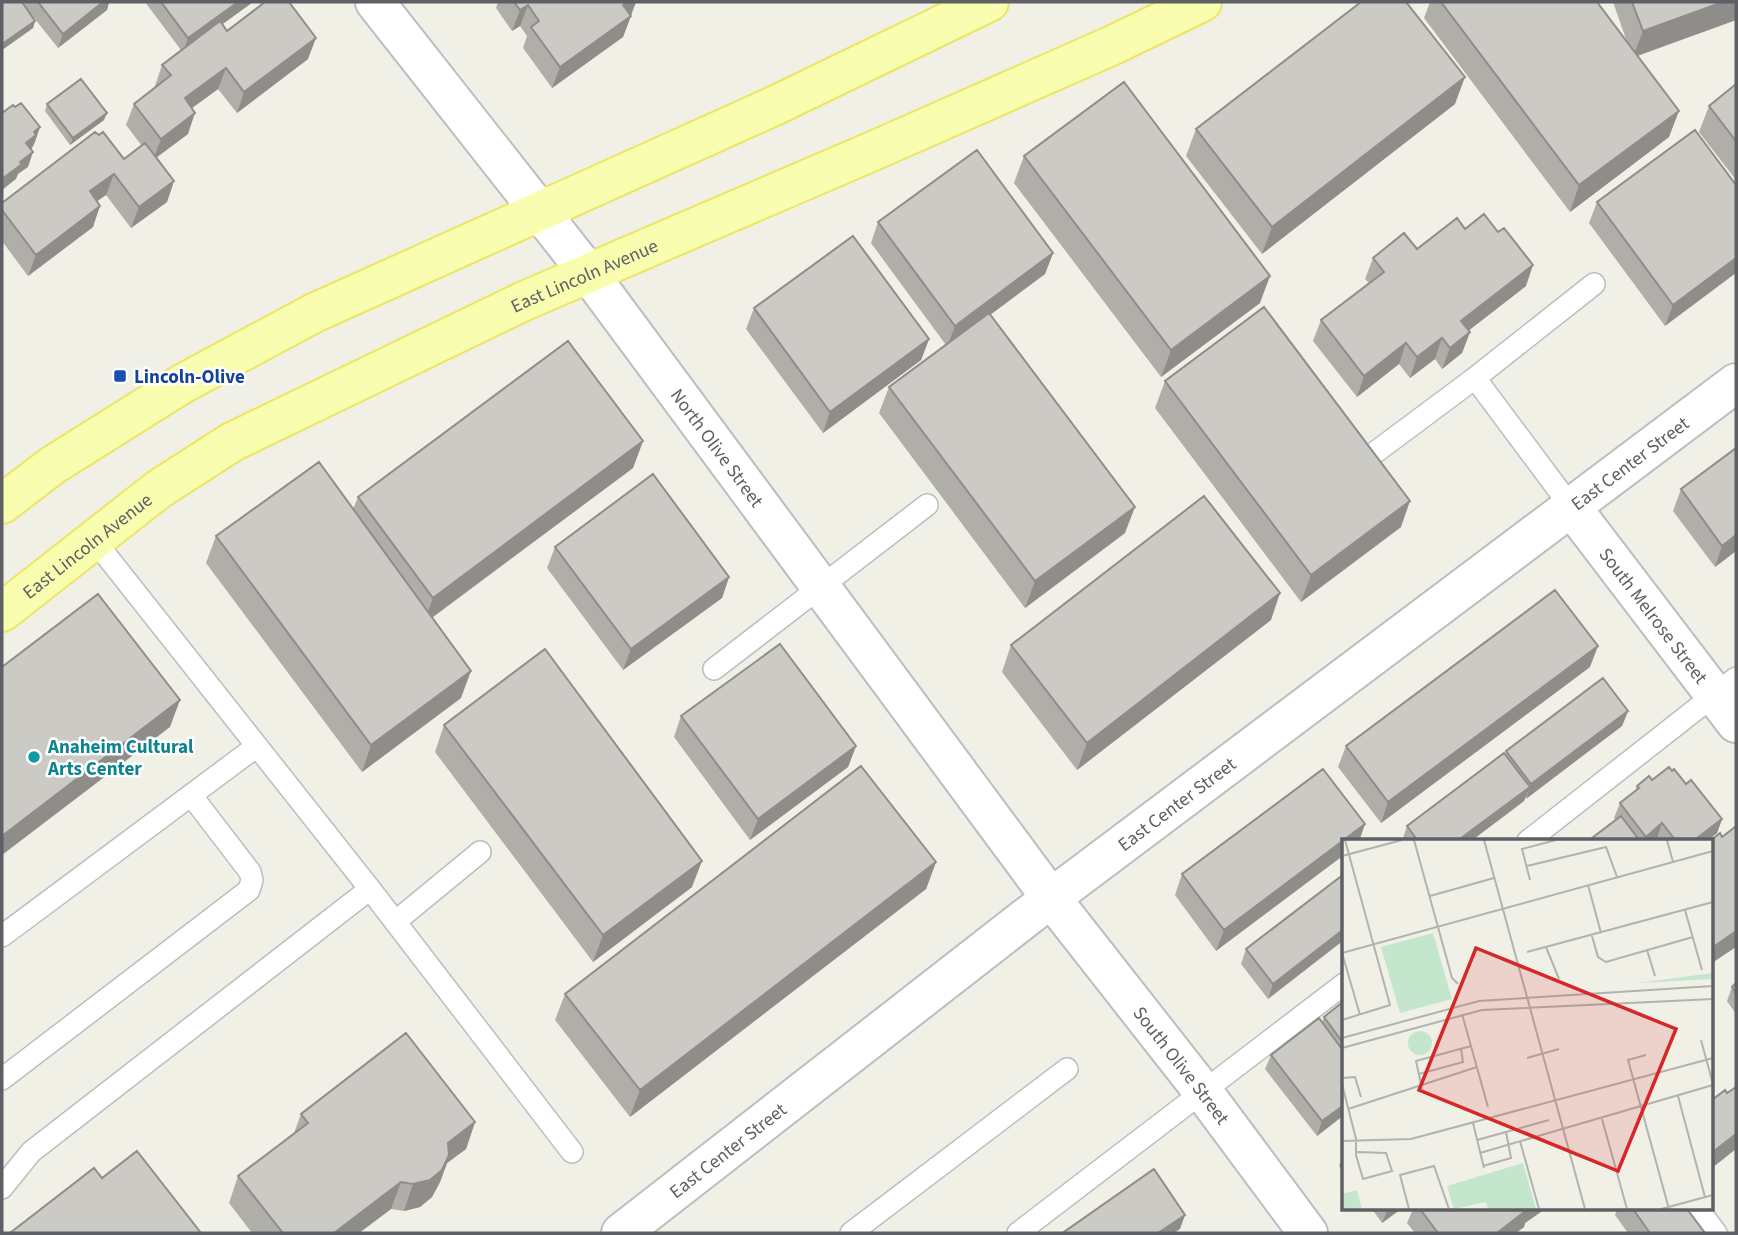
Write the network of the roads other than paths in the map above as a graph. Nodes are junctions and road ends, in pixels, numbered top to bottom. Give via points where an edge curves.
1 (375, 2) edge
2 (989, 2) edge
3 (1202, 2) edge
4 (540, 212) junction
5 (589, 274) junction
6 (1594, 284) dead end
7 (1475, 378) junction
8 (1736, 383) edge
9 (1365, 460) edge
10 (2, 504) edge
11 (927, 505) dead end
12 (1572, 508) junction
13 (94, 540) junction
14 (821, 587) junction
15 (2, 612) edge
16 (714, 668) dead end
17 (1729, 699) edge
18 (257, 746) junction
19 (191, 795) junction
20 (1531, 839) edge
21 (480, 852) dead end
22 (370, 889) junction
23 (1051, 898) junction
24 (395, 922) junction
25 (2, 936) edge
26 (1342, 986) edge
27 (1067, 1069) dead end
28 (2, 1079) edge
29 (1204, 1093) junction
30 (572, 1152) dead end
31 (3, 1184) edge
32 (1699, 1210) edge
33 (621, 1233) edge
34 (851, 1233) edge
35 (1018, 1233) edge
36 (1308, 1233) edge
37 (1716, 1233) edge

1 - 4 street, North Olive Street
2 - 4 main road
3 - 5 main road, East Lincoln Avenue
4 - 5 street, North Olive Street
4 - 10 main road via 314,313 182,384 52,465
5 - 13 main road, East Lincoln Avenue via 232,442 159,489
5 - 14 street, North Olive Street
6 - 7 lane
7 - 9 lane
7 - 12 lane
8 - 12 street, East Center Street
11 - 14 lane
12 - 17 street, South Melrose Street
12 - 23 street, East Center Street
13 - 15 main road, East Lincoln Avenue
13 - 18 lane
14 - 16 lane
14 - 23 street, North Olive Street
17 - 20 lane
18 - 19 lane
18 - 22 lane
19 - 25 lane
19 - 28 lane via 250,872 249,890
21 - 24 lane
22 - 24 lane
22 - 31 lane via 31,1152
23 - 29 street, South Olive Street
23 - 33 street, East Center Street
24 - 30 lane
26 - 29 lane
27 - 34 lane
29 - 35 lane
29 - 36 street, South Olive Street
32 - 37 lane

